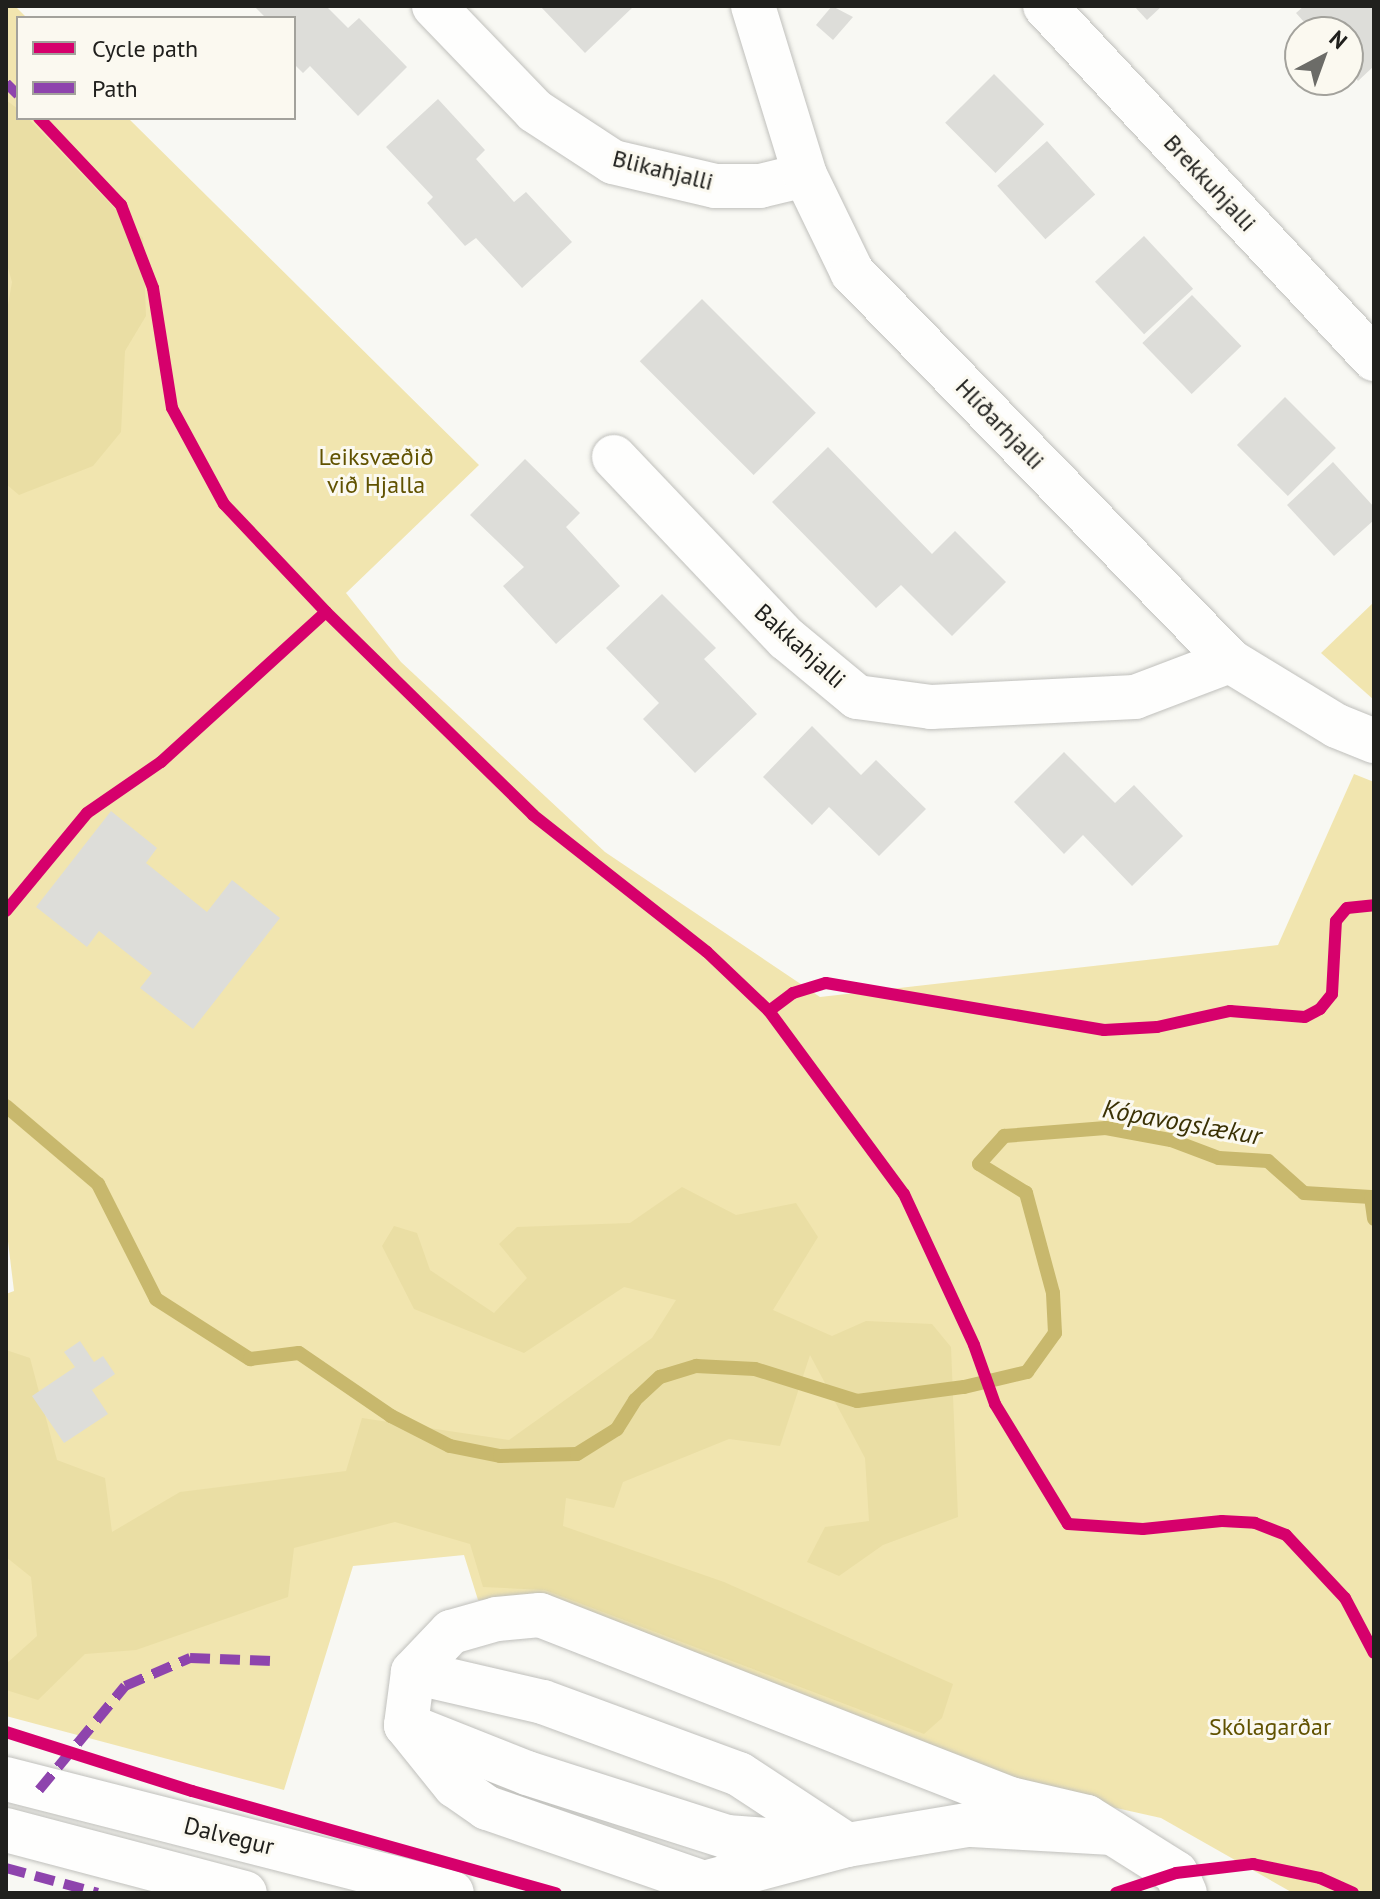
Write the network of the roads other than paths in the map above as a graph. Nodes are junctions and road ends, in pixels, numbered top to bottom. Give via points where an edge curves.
1 (434, 6) edge
2 (753, 6) edge
3 (1045, 6) edge
4 (805, 175) junction
5 (1374, 359) edge
6 (614, 457) dead end
7 (1230, 661) junction
8 (1374, 741) edge
9 (413, 1672) junction
10 (6, 1779) edge
11 (6, 1830) edge
12 (1112, 1833) junction
13 (847, 1845) junction
14 (1177, 1886) edge
15 (245, 1893) edge
16 (452, 1893) edge

1 - 4 street, Blikahjalli via 535,111 613,162 715,186 760,186
2 - 4 street, Hlíðarhjalli
3 - 5 street, Brekkuhjalli
4 - 7 street, Hlíðarhjalli via 852,272
6 - 7 street, Bakkahjalli via 787,639 857,697 931,707 1135,697
7 - 8 street, Hlíðarhjalli via 1337,726
9 - 12 street via 451,1632 497,1619 540,1615 1010,1799 1087,1817
9 - 13 street via 543,1702 739,1774
9 - 13 street via 406,1725 527,1773 727,1837
10 - 16 street, Dalvegur
11 - 15 street
12 - 13 street via 967,1825
12 - 14 street

